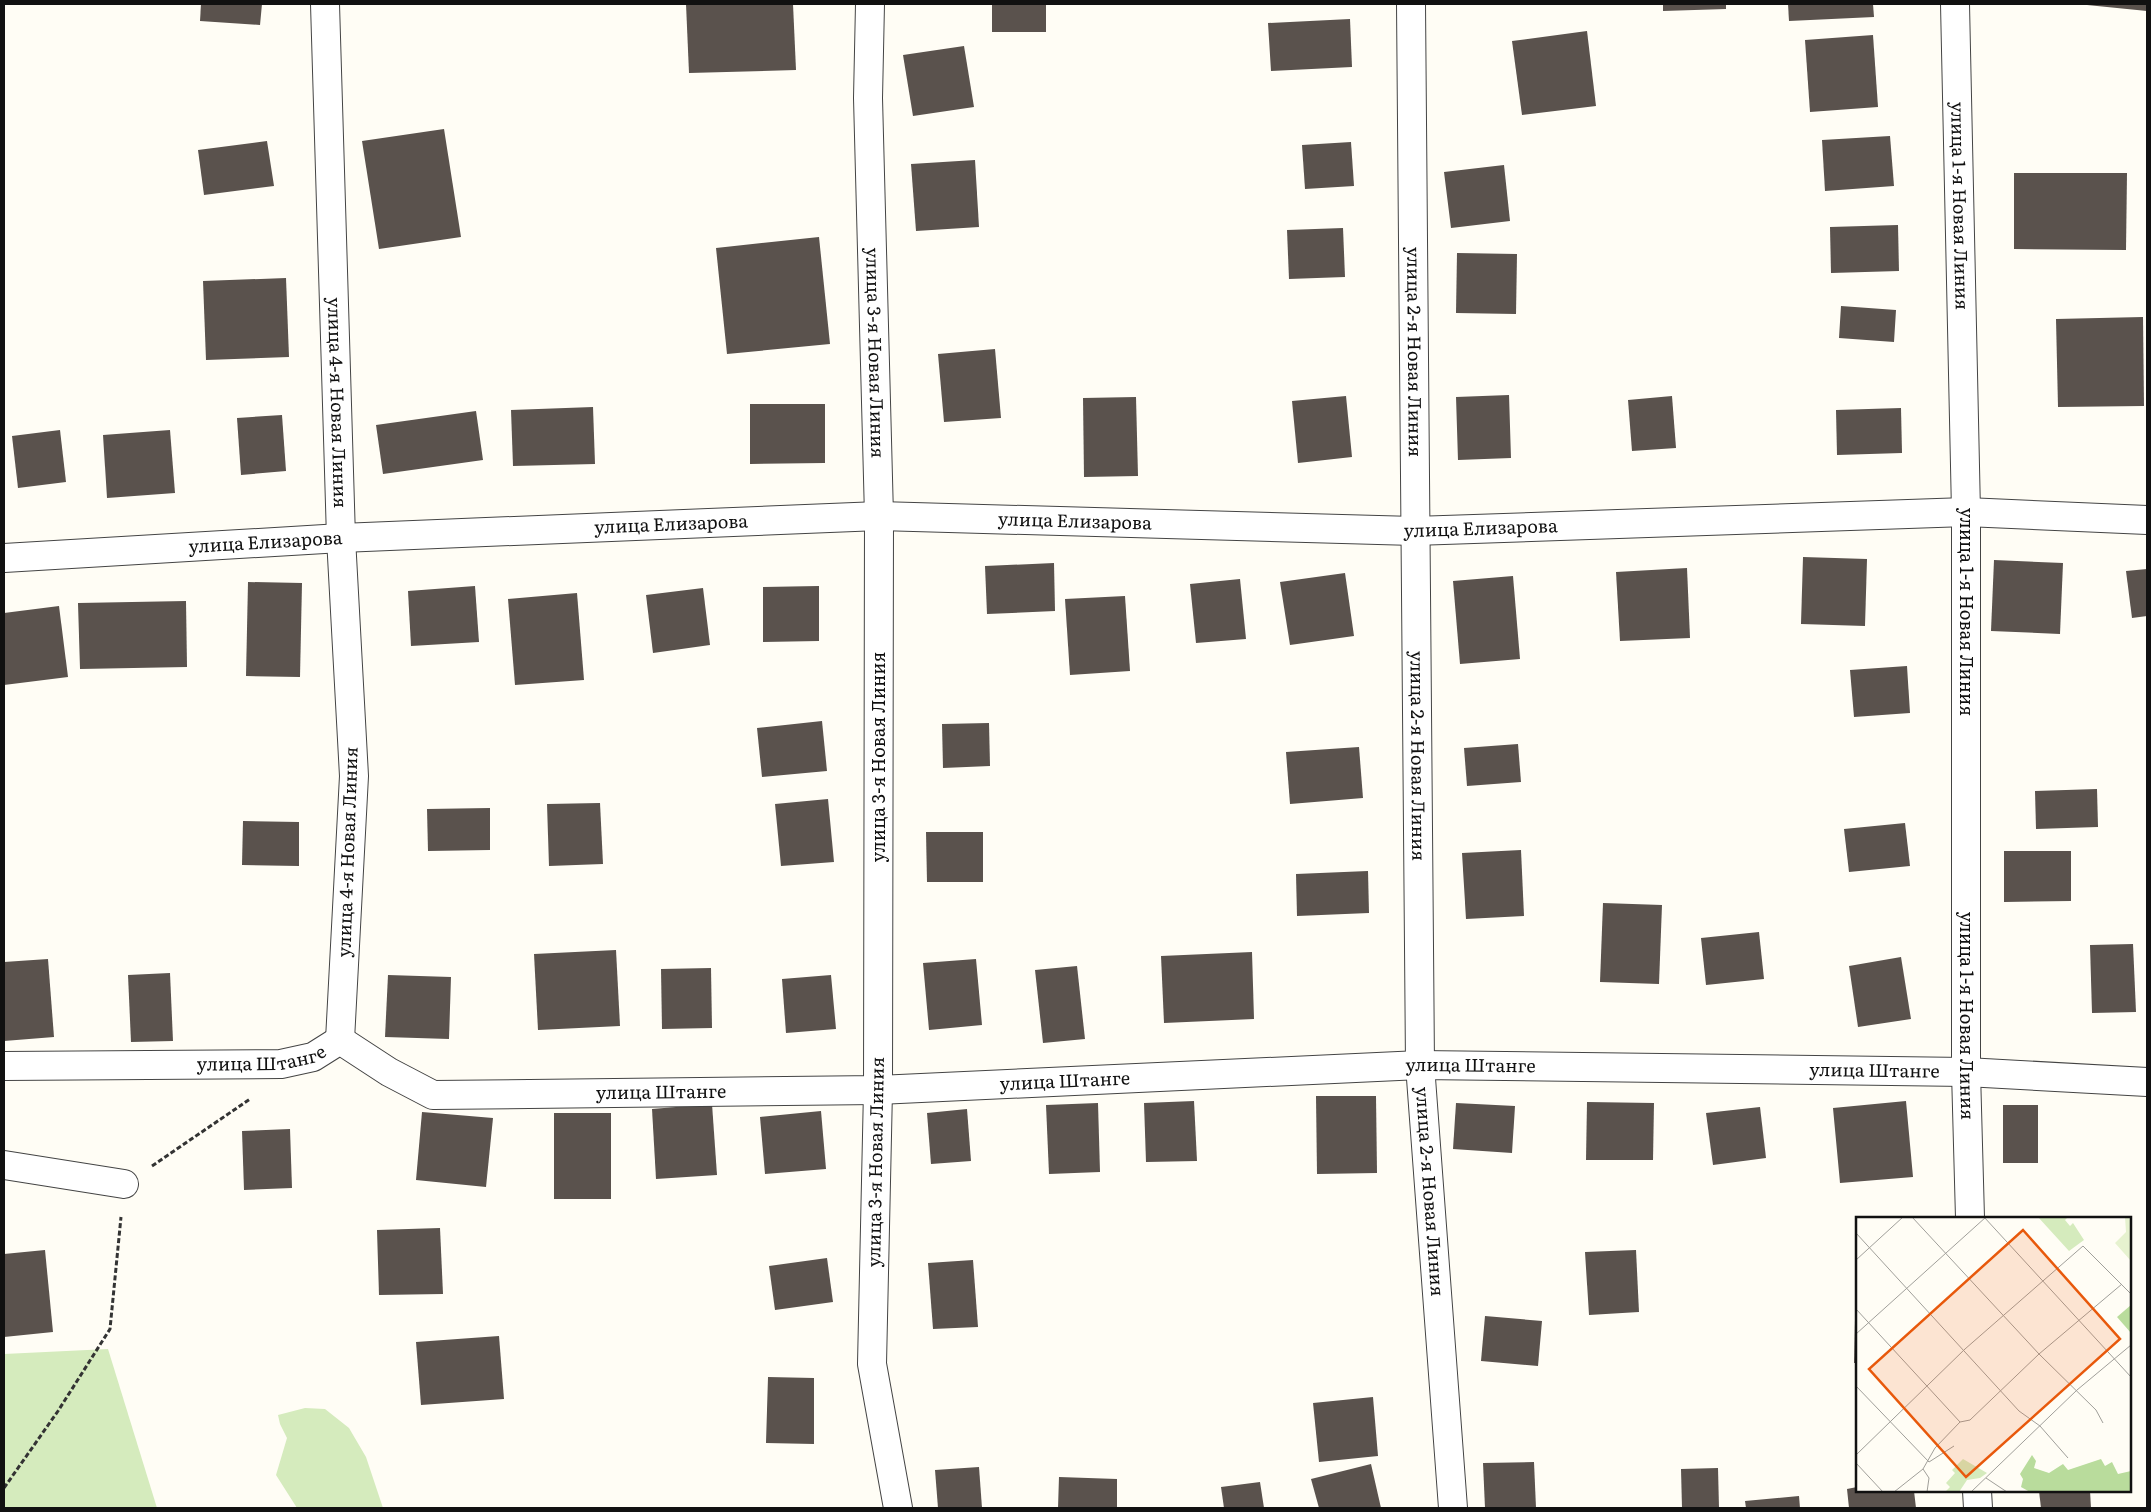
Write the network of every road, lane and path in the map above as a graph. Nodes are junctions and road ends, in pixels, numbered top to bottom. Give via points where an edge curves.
1 (325, 4) edge
2 (870, 4) edge
3 (1410, 4) edge
4 (1954, 4) edge
5 (1966, 512) junction
6 (880, 516) junction
7 (2147, 520) edge
8 (1414, 532) junction
9 (341, 538) junction
10 (4, 558) edge
11 (340, 1040) junction
12 (1420, 1065) junction
13 (4, 1066) edge
14 (1966, 1072) junction
15 (2147, 1082) edge
16 (878, 1090) junction
17 (255, 1096) dead end
18 (4, 1165) edge
19 (124, 1184) junction
20 (1970, 1217) edge
21 (4, 1488) edge
22 (1977, 1492) edge
23 (898, 1508) edge
24 (1453, 1508) edge
25 (1978, 1508) edge

1 - 9 street, улица 4-я Новая Линия
2 - 6 street, улица 3-я Новая Линия via 868,98
3 - 8 street, улица 2-я Новая Линия
4 - 5 street, улица 1-я Новая Линия
5 - 7 street, улица Елизарова
5 - 8 street, улица Елизарова
5 - 14 street, улица 1-я Новая Линия
6 - 8 street, улица Елизарова
6 - 9 street, улица Елизарова
6 - 16 street, улица 3-я Новая Линия
8 - 12 street, улица 2-я Новая Линия
9 - 10 street, улица Елизарова
9 - 11 street, улица 4-я Новая Линия via 354,776
11 - 13 street, улица Штанге via 313,1057 281,1064
11 - 16 street, улица Штанге via 389,1072 433,1095
12 - 14 street, улица Штанге
12 - 16 street, улица Штанге
12 - 24 street, улица 2-я Новая Линия
14 - 15 street, улица Штанге
14 - 20 street, улица 1-я Новая Линия
16 - 23 street, улица 3-я Новая Линия via 872,1364
17 - 19 path
18 - 19 street
19 - 21 path via 110,1329
22 - 25 street

